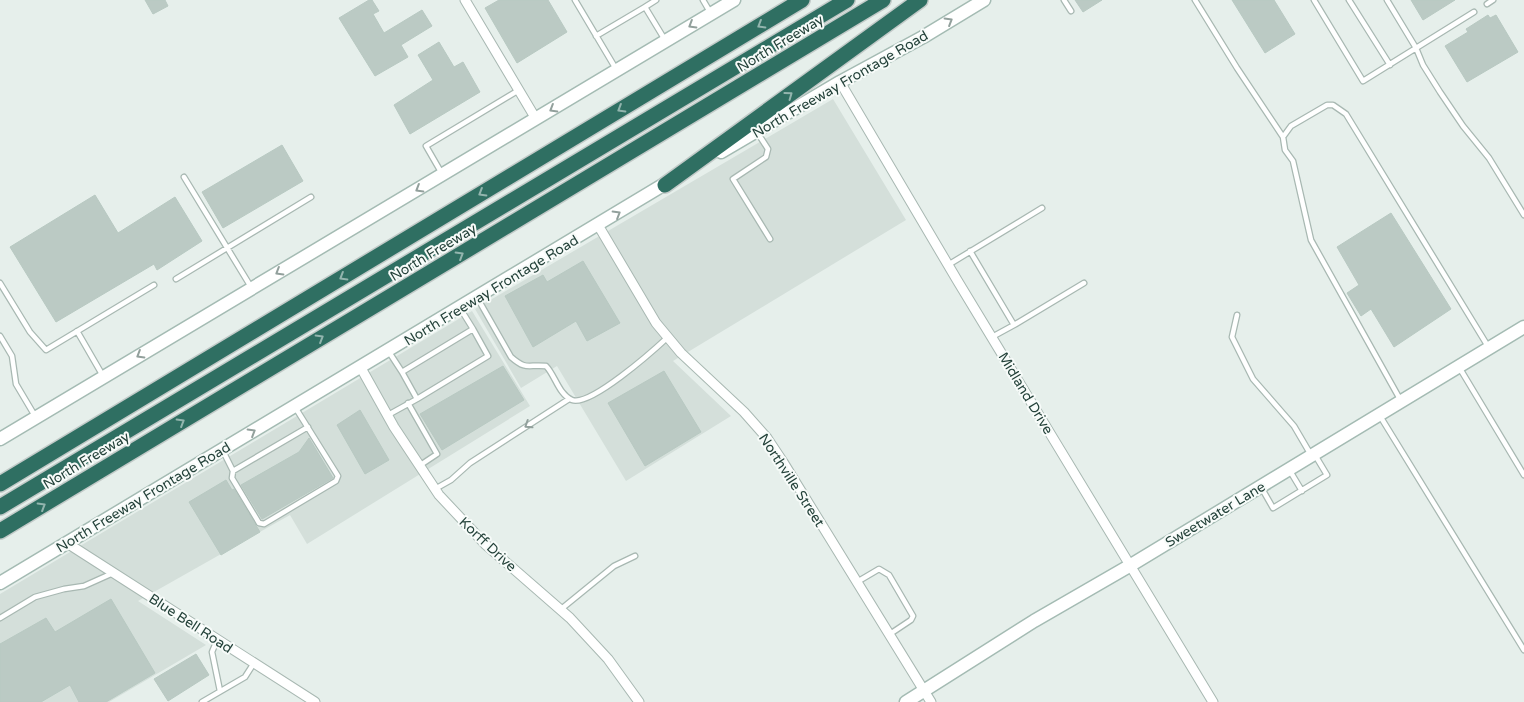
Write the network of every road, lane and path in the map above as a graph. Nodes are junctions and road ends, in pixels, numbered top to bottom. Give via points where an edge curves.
1 (465, 0) edge
2 (575, 0) edge
3 (656, 0) edge
4 (703, 0) edge
5 (734, 0) edge
6 (802, 0) edge
7 (847, 0) edge
8 (883, 0) edge
9 (920, 0) edge
10 (984, 0) edge
11 (1064, 0) edge
12 (1195, 0) edge
13 (1314, 0) edge
14 (1349, 0) edge
15 (1387, 0) edge
16 (1493, 0) edge
17 (1486, 4) dead end
18 (645, 6) junction
19 (1071, 12) dead end
20 (1474, 12) dead end
21 (711, 14) junction
22 (596, 36) junction
23 (665, 41) junction
24 (1416, 48) junction
25 (1390, 65) junction
26 (617, 70) junction
27 (840, 82) junction
28 (519, 90) junction
29 (536, 119) junction
30 (756, 131) junction
31 (1283, 137) junction
32 (443, 174) junction
33 (184, 177) dead end
34 (664, 185) junction
35 (311, 197) dead end
36 (1042, 208) dead end
37 (1524, 215) edge
38 (598, 225) junction
39 (770, 239) dead end
40 (228, 249) junction
41 (970, 251) junction
42 (948, 265) junction
43 (176, 279) dead end
44 (0, 283) edge
45 (1084, 284) dead end
46 (154, 285) dead end
47 (252, 288) junction
48 (477, 298) junction
49 (460, 308) junction
50 (1237, 315) dead end
51 (1014, 326) junction
52 (1524, 327) edge
53 (473, 329) junction
54 (77, 331) junction
55 (0, 336) edge
56 (668, 337) junction
57 (992, 338) junction
58 (1489, 348) junction
59 (389, 351) junction
60 (1459, 366) junction
61 (361, 368) junction
62 (402, 372) junction
63 (104, 377) junction
64 (417, 399) junction
65 (569, 399) junction
66 (1402, 402) junction
67 (408, 403) junction
68 (295, 406) junction
69 (388, 415) junction
70 (1380, 415) junction
71 (35, 418) junction
72 (308, 428) junction
73 (0, 439) edge
74 (222, 450) junction
75 (1313, 455) junction
76 (419, 466) junction
77 (1289, 469) junction
78 (234, 470) junction
79 (1524, 475) edge
80 (0, 484) edge
81 (1260, 487) junction
82 (435, 489) junction
83 (1302, 490) junction
84 (0, 507) edge
85 (0, 531) edge
86 (67, 543) junction
87 (635, 556) dead end
88 (1130, 565) junction
89 (113, 573) junction
90 (857, 582) junction
91 (0, 583) edge
92 (560, 610) junction
93 (0, 618) edge
94 (890, 634) junction
95 (217, 640) junction
96 (1524, 650) edge
97 (254, 663) junction
98 (220, 691) junction
99 (928, 696) edge
100 (202, 702) edge
101 (315, 702) edge
102 (639, 702) edge
103 (906, 702) edge
104 (1213, 702) edge

1 - 28 street
2 - 22 lane
3 - 18 lane
4 - 21 lane
5 - 21 main road
6 -> 80 highway, North Freeway
7 - 84 highway, North Freeway
85 -> 8 highway, North Freeway
34 -> 9 highway
27 -> 10 main road, North Freeway Frontage Road
11 - 19 lane
12 - 31 lane
13 - 25 lane via 1362,81
14 - 25 lane
15 - 24 lane
16 - 17 lane
18 - 22 lane
18 - 23 lane
20 - 24 lane
21 -> 23 main road
22 - 26 lane
23 - 26 main road
24 - 25 lane
24 - 37 lane via 1440,92 1489,158
26 -> 29 main road
27 - 30 main road, North Freeway Frontage Road
27 - 42 street, Midland Drive
28 - 29 street
28 - 32 lane via 426,146
29 - 32 main road
30 - 34 main road, North Freeway Frontage Road
30 - 39 lane via 768,149 766,157 733,179
31 - 58 lane via 1291,126 1327,105 1333,105 1346,114
31 - 66 lane via 1285,150 1292,161 1310,240
32 -> 47 main road
33 - 40 lane
38 -> 34 main road, North Freeway Frontage Road
35 - 40 lane
36 - 41 lane
38 - 48 main road, North Freeway Frontage Road
38 - 56 street, Northville Street via 656,323
40 - 43 lane
40 - 47 lane
41 - 42 lane
41 - 51 lane
42 - 57 street, Midland Drive
44 - 54 lane via 30,332 46,350
45 - 51 lane
46 - 54 lane
47 -> 63 main road
48 - 49 main road, North Freeway Frontage Road
48 - 65 lane via 511,357 526,366 546,366
49 - 53 lane
49 - 59 main road, North Freeway Frontage Road
50 - 75 lane via 1232,337 1253,379 1294,426
51 - 57 lane
52 - 58 main road, Sweetwater Lane
53 - 62 lane
53 - 64 lane via 488,356
54 - 63 lane
55 - 71 lane via 12,356 16,384
56 - 65 lane via 640,363 590,397 581,401
56 - 90 street, Northville Street via 767,438
57 - 88 street, Midland Drive
58 - 60 main road, Sweetwater Lane
59 - 61 main road, North Freeway Frontage Road
59 - 62 lane
60 - 66 main road, Sweetwater Lane
60 - 79 lane
61 - 68 main road, North Freeway Frontage Road
61 - 69 street, Korff Drive
62 - 64 lane
63 - 71 main road
64 - 67 lane
65 -> 82 lane
66 - 70 main road, Sweetwater Lane
67 - 69 lane
67 - 76 lane via 438,454
68 - 72 lane
74 -> 68 main road, North Freeway Frontage Road
69 - 76 street, Korff Drive
70 - 75 main road, Sweetwater Lane
70 - 96 lane
71 - 73 main road
72 - 78 lane
72 - 78 lane via 338,476 336,481 264,524 259,523 232,478
74 - 78 lane
74 - 86 main road, North Freeway Frontage Road
75 - 77 main road, Sweetwater Lane
75 - 83 lane via 1327,475
76 - 82 street, Korff Drive
77 - 81 main road, Sweetwater Lane
77 - 83 lane
81 - 83 lane via 1273,508
81 - 88 main road, Sweetwater Lane
82 - 92 street, Korff Drive via 484,544
86 - 89 street, Blue Bell Road
86 - 91 main road, North Freeway Frontage Road
87 - 92 lane via 614,566
88 - 99 main road, Sweetwater Lane via 1034,621
88 - 104 street, Midland Drive
89 - 93 lane via 84,586 35,597
89 - 95 street, Blue Bell Road
90 - 94 street, Northville Street
90 - 94 lane via 879,569 889,575 912,616
92 - 102 street, Korff Drive via 608,659
94 - 99 street, Northville Street
95 - 97 street, Blue Bell Road
95 - 98 lane via 212,652
97 - 98 lane via 245,677
97 - 101 street, Blue Bell Road
98 - 100 lane
99 - 103 main road, Sweetwater Lane

